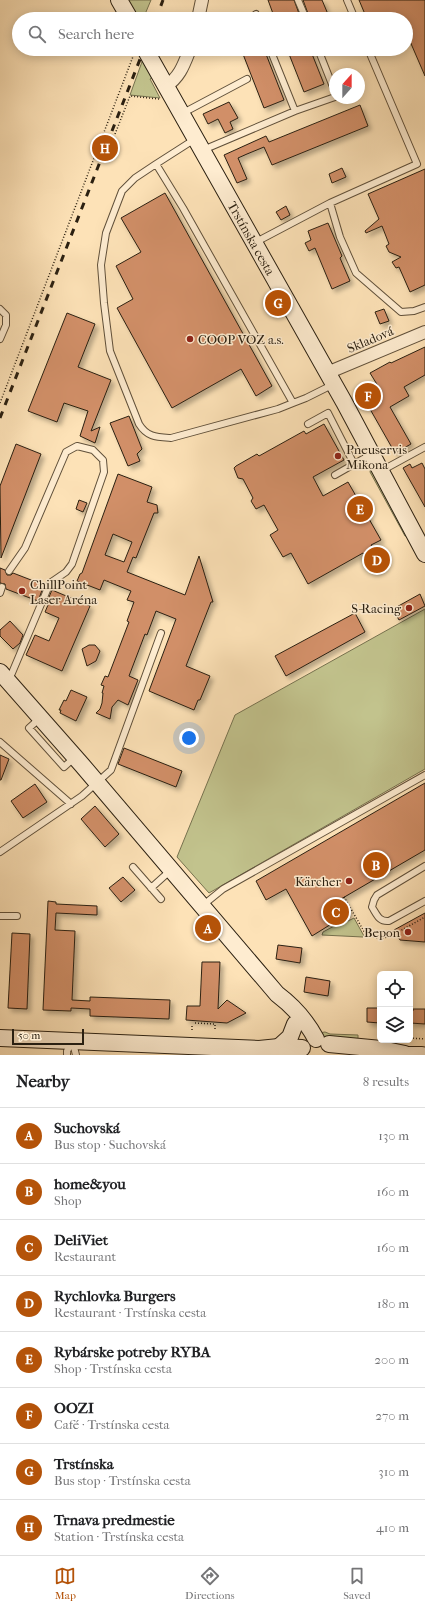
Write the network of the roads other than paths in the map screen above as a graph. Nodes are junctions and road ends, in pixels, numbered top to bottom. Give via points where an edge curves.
1 (119, 0) edge
2 (202, 0) edge
3 (298, 0) edge
4 (347, 0) edge
5 (126, 12) edge
6 (199, 12) edge
7 (303, 12) edge
8 (352, 12) edge
9 (149, 56) edge
10 (187, 56) edge
11 (273, 56) edge
12 (321, 56) edge
13 (371, 56) edge
14 (329, 77) edge
15 (247, 79) dead end
16 (164, 93) junction
17 (329, 99) edge
18 (295, 111) junction
19 (181, 114) junction
20 (198, 145) junction
21 (156, 164) junction
22 (330, 203) junction
23 (254, 243) junction
24 (425, 307) edge
25 (0, 309) edge
26 (425, 332) edge
27 (0, 339) edge
28 (330, 379) junction
29 (293, 404) junction
30 (308, 424) dead end
31 (425, 447) edge
32 (372, 454) junction
33 (354, 464) junction
34 (381, 471) junction
35 (335, 475) dead end
36 (425, 554) edge
37 (9, 571) dead end
38 (161, 632) dead end
39 (4, 677) edge
40 (0, 742) edge
41 (425, 775) edge
42 (97, 783) junction
43 (70, 804) junction
44 (0, 852) edge
45 (425, 866) edge
46 (133, 867) dead end
47 (171, 870) junction
48 (151, 888) junction
49 (161, 899) dead end
50 (425, 901) edge
51 (202, 906) junction
52 (0, 916) edge
53 (18, 916) dead end
54 (277, 994) junction
55 (295, 1024) junction
56 (0, 1038) edge
57 (314, 1048) edge
58 (72, 1050) edge
59 (280, 1051) edge
60 (401, 1055) edge
61 (422, 1055) edge

1 - 5 main road
2 - 6 street
3 - 7 lane
4 - 8 lane
9 - 16 main road, Trstínska cesta
10 - 16 street via 181,72
11 - 18 lane
12 - 14 lane
13 - 22 lane via 417,164
15 - 19 lane
16 - 19 main road, Trstínska cesta
17 - 18 lane
18 - 20 lane
19 - 20 main road, Trstínska cesta
20 - 21 lane
20 - 23 main road, Trstínska cesta
21 - 29 lane
21 - 29 lane via 135,178 122,191 106,233 101,265 110,351 139,424 144,431 155,437 171,438
22 - 23 lane
22 - 24 lane via 340,237 356,273 400,312
23 - 28 main road, Trstínska cesta
25 - 27 lane via 6,315 6,325
26 - 28 street, Skladová
28 - 29 lane via 306,398
28 - 32 main road, Trstínska cesta
30 - 33 lane via 328,413
31 - 34 lane
32 - 33 lane
32 - 34 main road, Trstínska cesta
33 - 35 lane
34 - 36 main road, Trstínska cesta
37 - 39 lane via 25,548 66,452 77,446 93,450 103,460 104,472 72,564 66,572 50,583
38 - 42 lane via 111,770
39 - 42 main road
40 - 43 lane
41 - 51 lane via 223,890
42 - 43 lane
42 - 47 main road
43 - 44 lane
45 - 50 lane via 377,895 372,907 379,919 389,921
46 - 48 lane
47 - 48 lane
47 - 51 main road
48 - 49 lane
51 - 54 main road
52 - 53 lane
54 - 55 main road
54 - 57 main road via 289,1003 312,1032
55 - 57 main road
55 - 59 main road
56 - 58 main road
57 - 59 main road
57 - 60 main road via 381,1049
58 - 59 main road
60 - 61 main road

